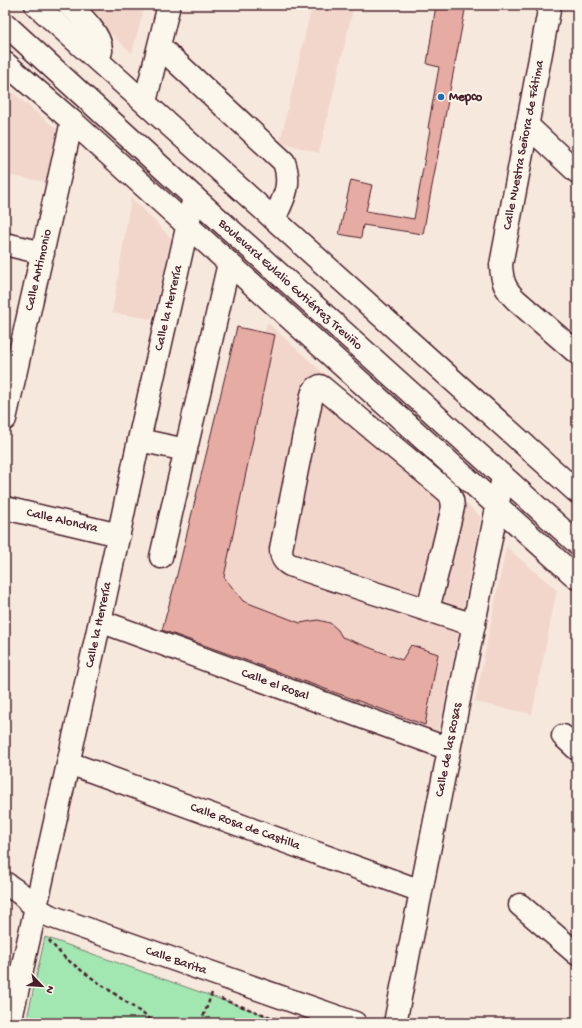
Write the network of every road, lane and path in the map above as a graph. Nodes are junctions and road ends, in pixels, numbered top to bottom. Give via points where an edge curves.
1 (69, 5) edge
2 (169, 5) edge
3 (550, 5) edge
4 (41, 7) edge
5 (5, 24) edge
6 (159, 46) junction
7 (98, 60) junction
8 (5, 63) edge
9 (145, 102) junction
10 (72, 121) junction
11 (527, 125) junction
12 (577, 172) edge
13 (194, 197) junction
14 (274, 219) junction
15 (188, 226) junction
16 (5, 244) edge
17 (43, 253) junction
18 (229, 263) junction
19 (577, 353) edge
20 (375, 394) junction
21 (5, 419) edge
22 (368, 425) junction
23 (139, 440) junction
24 (186, 450) junction
25 (503, 477) junction
26 (577, 492) edge
27 (498, 506) junction
28 (5, 508) edge
29 (119, 535) junction
30 (577, 543) edge
31 (161, 557) dead end
32 (577, 578) edge
33 (428, 610) junction
34 (100, 621) junction
35 (474, 625) junction
36 (449, 749) junction
37 (69, 763) junction
38 (5, 883) edge
39 (421, 891) junction
40 (520, 905) dead end
41 (36, 908) junction
42 (48, 938) dead end
43 (577, 954) edge
44 (218, 975) junction
45 (10, 1023) edge
46 (156, 1023) edge
47 (202, 1023) edge
48 (355, 1023) edge
49 (395, 1023) edge

1 - 7 street via 94,31 100,42
2 - 6 street
3 - 11 street, Calle Nuestra Señora de Fátima
4 - 7 street
5 - 13 street, Boulevard Eulalio Gutiérrez Treviño
6 - 9 street
6 - 14 street via 284,162 288,181
7 - 9 street
8 - 10 street, Boulevard Eulalio Gutiérrez Treviño
9 - 14 street
10 - 15 street, Boulevard Eulalio Gutiérrez Treviño
10 - 17 street, Calle Antimonio
11 - 12 street
11 - 19 street, Calle Nuestra Señora de Fátima via 501,276 510,294
13 - 15 street, Calle la Herrería
13 - 25 street, Boulevard Eulalio Gutiérrez Treviño
14 - 26 street
15 - 18 street, Boulevard Eulalio Gutiérrez Treviño
15 - 23 street, Calle la Herrería
16 - 17 street
17 - 21 street, Calle Antimonio
18 - 20 street, Boulevard Eulalio Gutiérrez Treviño
18 - 24 street
20 - 22 street
20 - 27 street, Boulevard Eulalio Gutiérrez Treviño
22 - 33 street via 449,493 452,500 452,513
22 - 33 street via 320,386 313,390 281,549 282,556 290,565
23 - 24 street
23 - 29 street, Calle la Herrería
24 - 31 street
25 - 27 street, Calle de las Rosas
25 - 30 street, Boulevard Eulalio Gutiérrez Treviño
27 - 32 street, Boulevard Eulalio Gutiérrez Treviño
27 - 35 street, Calle de las Rosas
28 - 29 street, Calle Alondra
29 - 34 street, Calle la Herrería
33 - 35 street
34 - 36 street, Calle el Rosal
34 - 37 street, Calle la Herrería
35 - 36 street, Calle de las Rosas
36 - 39 street, Calle de las Rosas
37 - 39 street, Calle Rosa de Castilla
37 - 41 street, Calle la Herrería
38 - 41 street, Calle Barita
39 - 49 street, Calle de las Rosas
40 - 43 street
41 - 44 street, Calle Barita via 50,916
41 - 45 street, Calle la Herrería
42 - 46 path via 65,958
44 - 47 path
44 - 48 street, Calle Barita

